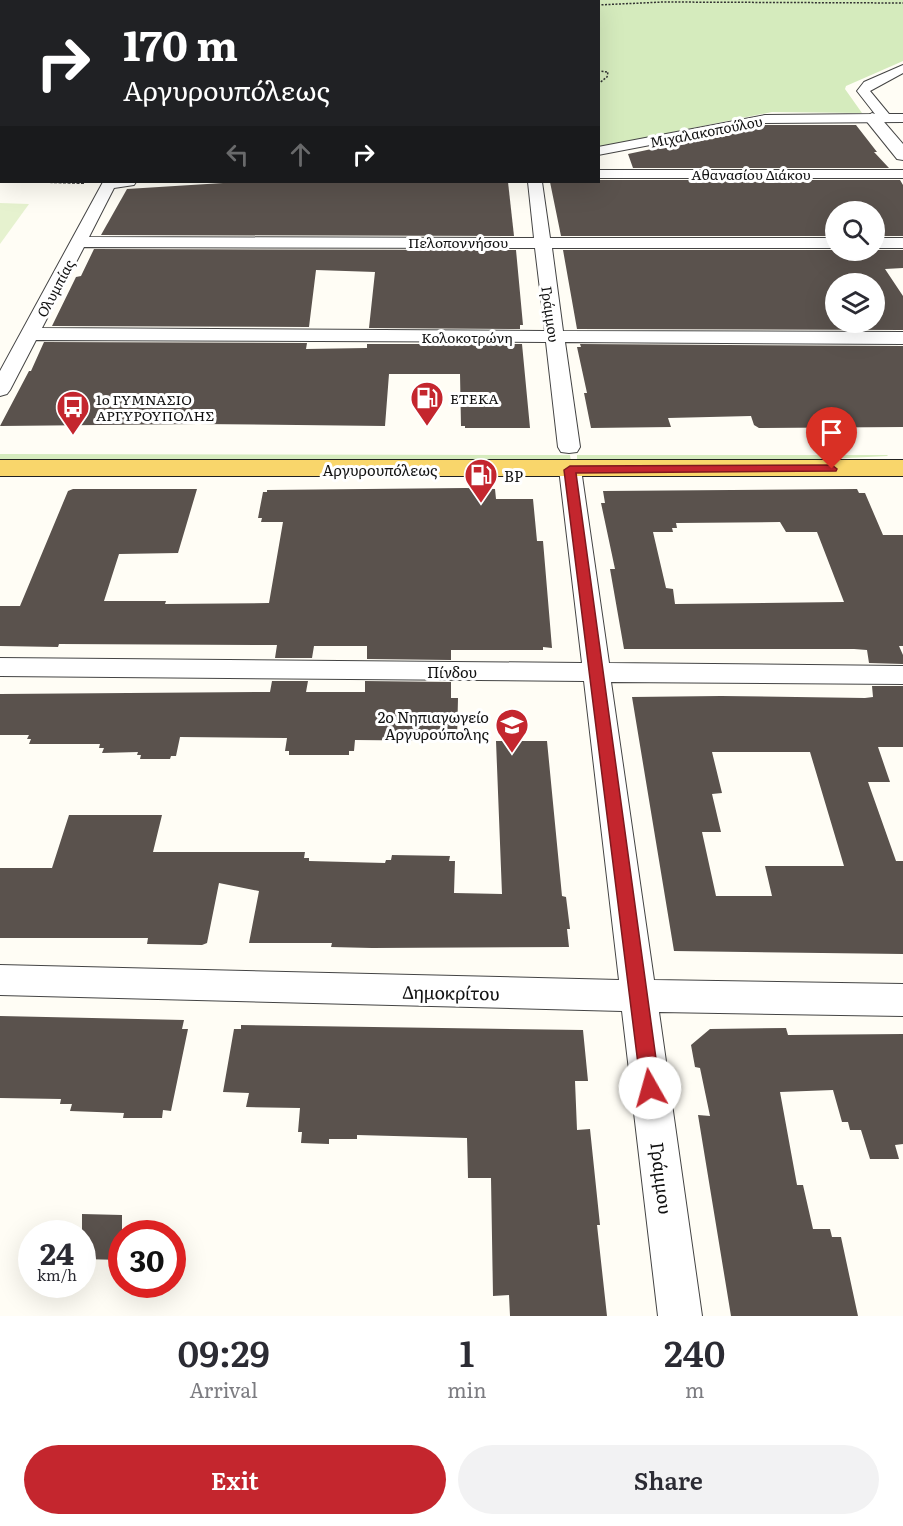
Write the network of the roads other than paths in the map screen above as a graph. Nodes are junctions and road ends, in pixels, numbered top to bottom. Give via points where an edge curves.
1 (903, 70) edge
2 (879, 118) junction
3 (903, 118) edge
4 (903, 139) edge
5 (615, 149) junction
6 (600, 151) edge
7 (903, 155) edge
8 (618, 173) junction
9 (600, 174) edge
10 (903, 174) edge
11 (119, 183) edge
12 (534, 183) edge
13 (80, 242) junction
14 (542, 242) junction
15 (825, 243) edge
16 (885, 243) edge
17 (903, 243) edge
18 (31, 334) junction
19 (554, 338) junction
20 (903, 338) edge
21 (0, 390) edge
22 (0, 446) edge
23 (903, 448) edge
24 (569, 458) junction
25 (0, 468) edge
26 (903, 468) edge
27 (0, 667) edge
28 (596, 672) junction
29 (903, 675) edge
30 (0, 980) edge
31 (639, 996) junction
32 (903, 1000) edge
33 (680, 1316) edge

1 - 2 street via 863,91
2 - 3 street, Μιχαλακοπούλου
2 - 4 street
2 - 5 street, Μιχαλακοπούλου via 765,119
2 - 7 street
5 - 6 street, Μιχαλακοπούλου
5 - 8 street
8 - 9 street, Αθανασίου Διάκου
8 - 10 street, Αθανασίου Διάκου
11 - 13 street, Ολυμπίας via 109,184
12 - 14 street, Γράμμου
13 - 14 street, Πελοποννήσου
13 - 18 street, Ολυμπίας
14 - 15 street, Πελοποννήσου
14 - 19 street, Γράμμου
16 - 17 street
18 - 19 street, Κολοκοτρώνη
18 - 21 street, Ολυμπίας
19 - 20 street, Κολοκοτρώνη
19 - 24 street, Γράμμου
22 - 24 main road, Αργυρουπόλεως
23 - 24 main road, Αργυρουπόλεως
24 - 25 main road, Αργυρουπόλεως
24 - 26 main road, Αργυρουπόλεως
24 - 28 street, Γράμμου
27 - 28 street, Πίνδου
28 - 29 street, Πίνδου
28 - 31 street, Γράμμου
30 - 31 street, Δημοκρίτου
31 - 32 street, Δημοκρίτου
31 - 33 street, Γράμμου

